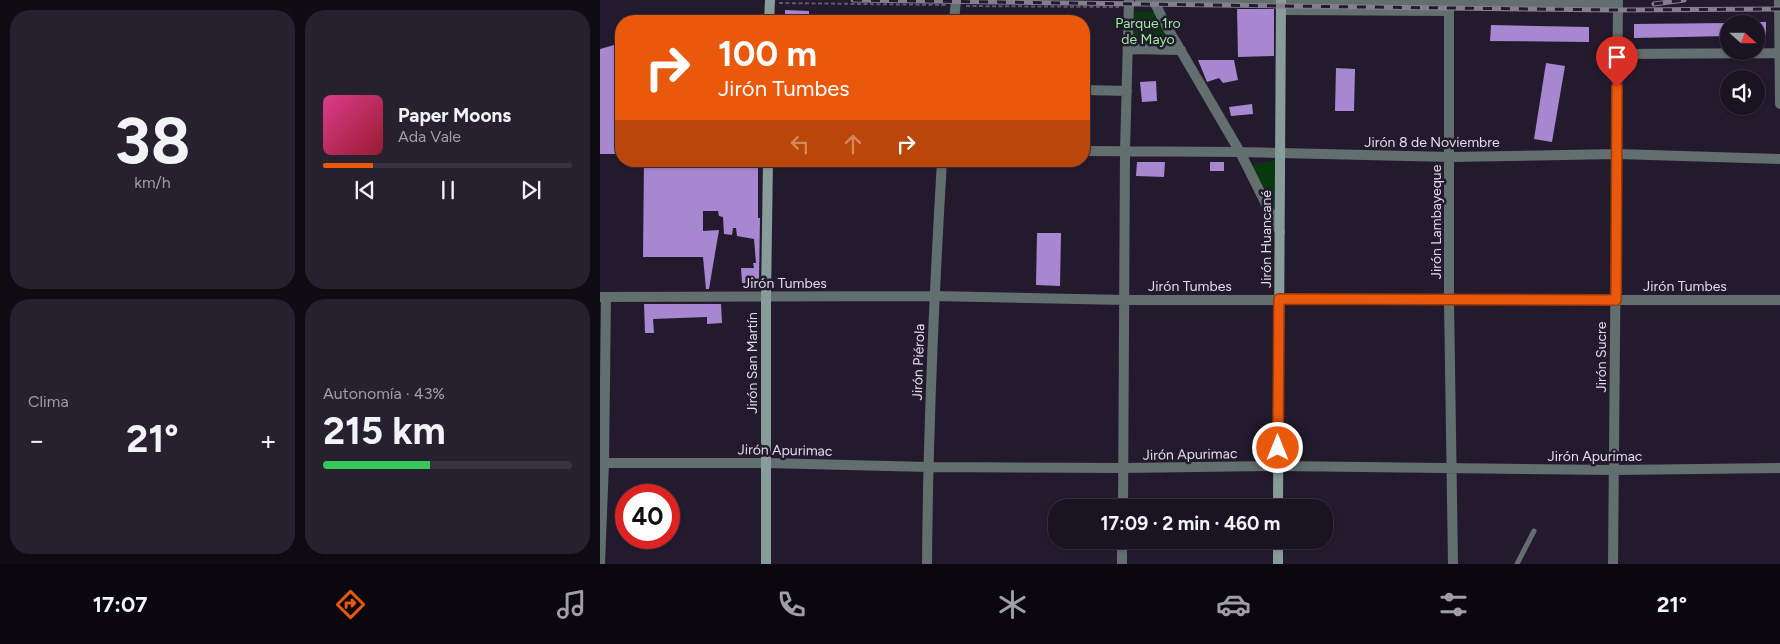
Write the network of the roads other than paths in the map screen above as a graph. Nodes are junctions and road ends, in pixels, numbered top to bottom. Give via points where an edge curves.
1 (770, 0) edge
2 (956, 0) edge
3 (1129, 0) edge
4 (1140, 0) edge
5 (1779, 0) edge
6 (1152, 1) edge
7 (1618, 2) edge
8 (1281, 4) edge
9 (1449, 5) edge
10 (769, 15) edge
11 (955, 15) edge
12 (1129, 48) junction
13 (1181, 50) junction
14 (1779, 53) edge
15 (1618, 54) junction
16 (1090, 90) edge
17 (1128, 91) junction
18 (1780, 104) edge
19 (1090, 151) edge
20 (1125, 151) junction
21 (1240, 152) junction
22 (1280, 153) junction
23 (1617, 154) junction
24 (1450, 157) junction
25 (1780, 159) edge
26 (768, 167) edge
27 (942, 167) edge
28 (1280, 232) junction
29 (934, 296) junction
30 (603, 297) edge
31 (766, 297) junction
32 (1279, 299) junction
33 (1125, 300) junction
34 (1450, 300) junction
35 (1616, 300) junction
36 (1780, 300) edge
37 (602, 463) edge
38 (767, 463) junction
39 (1278, 466) junction
40 (928, 467) junction
41 (1123, 468) junction
42 (1451, 468) junction
43 (1780, 468) edge
44 (1614, 470) junction
45 (1122, 499) edge
46 (1278, 499) edge
47 (1534, 531) dead end
48 (1122, 549) edge
49 (1278, 549) edge
50 (600, 564) edge
51 (766, 564) edge
52 (926, 564) edge
53 (1122, 564) edge
54 (1278, 564) edge
55 (1452, 564) edge
56 (1517, 564) edge
57 (1613, 564) edge

1 - 10 street
2 - 11 street
3 - 12 street
4 - 6 street
5 - 14 street
6 - 8 street
6 - 13 street
7 - 9 street
7 - 15 street, Jirón Sucre
8 - 9 street
8 - 22 street, Jirón Huancané
9 - 24 street, Jirón Lambayeque
12 - 13 street
12 - 17 street
13 - 21 street
14 - 15 street
14 - 18 street
15 - 23 street, Jirón Sucre
16 - 17 street
17 - 20 street
19 - 20 street, Jirón 8 de Noviembre
20 - 21 street, Jirón 8 de Noviembre
20 - 33 street
21 - 22 street, Jirón 8 de Noviembre
21 - 28 street
22 - 24 street, Jirón 8 de Noviembre
22 - 28 street, Jirón Huancané
23 - 24 street, Jirón 8 de Noviembre
23 - 25 street, Jirón 8 de Noviembre
23 - 35 street, Jirón Sucre
24 - 34 street, Jirón Lambayeque
26 - 31 street, Jirón San Martín
27 - 29 street, Jirón Piérola
28 - 32 street, Jirón Huancané
29 - 31 street, Jirón Tumbes
29 - 33 street, Jirón Tumbes
29 - 40 street, Jirón Piérola
30 - 31 street, Jirón Tumbes
30 - 37 street
31 - 38 street, Jirón San Martín
32 - 33 street, Jirón Tumbes
32 - 34 street, Jirón Tumbes
32 - 39 street, Jirón Huancané
33 - 41 street
34 - 35 street, Jirón Tumbes
34 - 42 street, Jirón Lambayeque
35 - 36 street, Jirón Tumbes
35 - 44 street, Jirón Sucre
37 - 38 street, Jirón Apurimac
37 - 50 street
38 - 40 street, Jirón Apurimac
38 - 51 street, Jirón San Martín
39 - 41 street, Jirón Apurimac
39 - 42 street, Jirón Apurimac
39 - 46 street, Jirón Huancané
40 - 41 street, Jirón Apurimac
40 - 52 street, Jirón Piérola
41 - 45 street
42 - 44 street, Jirón Apurimac
42 - 55 street, Jirón Lambayeque
43 - 44 street, Jirón Apurimac
44 - 57 street, Jirón Sucre
47 - 56 lane
48 - 53 street
49 - 54 street

